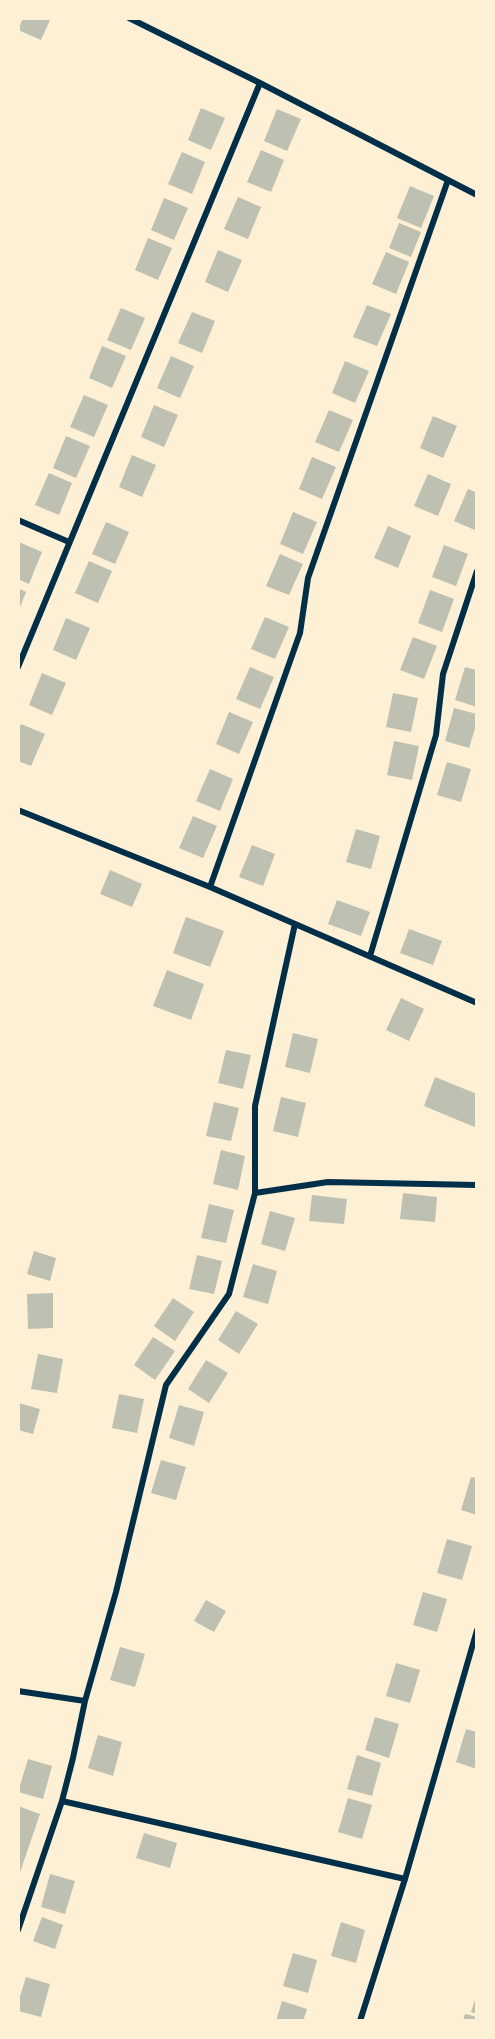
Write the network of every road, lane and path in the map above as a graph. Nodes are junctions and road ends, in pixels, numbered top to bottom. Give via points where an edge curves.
1 (129, 18) edge
2 (260, 83) junction
3 (448, 180) junction
4 (477, 195) edge
5 (18, 520) edge
6 (69, 542) junction
7 (477, 570) edge
8 (18, 667) edge
9 (18, 810) edge
10 (210, 887) junction
11 (295, 924) junction
12 (370, 956) junction
13 (477, 1003) edge
14 (477, 1185) edge
15 (255, 1193) junction
16 (477, 1630) edge
17 (18, 1691) edge
18 (85, 1701) junction
19 (62, 1801) junction
20 (405, 1879) junction
21 (18, 1930) edge
22 (360, 2021) edge

1 - 2 street
2 - 3 street
2 - 6 street
3 - 4 street
3 - 10 street via 308,578 300,633
5 - 6 street
6 - 8 street
7 - 12 street via 443,674 436,735
9 - 10 street
10 - 11 street
11 - 12 street
11 - 15 street via 255,1106
12 - 13 street
14 - 15 street via 328,1182
15 - 18 street via 229,1294 166,1386
16 - 20 street
17 - 18 street
18 - 19 street
19 - 20 street
19 - 21 street
20 - 22 street

